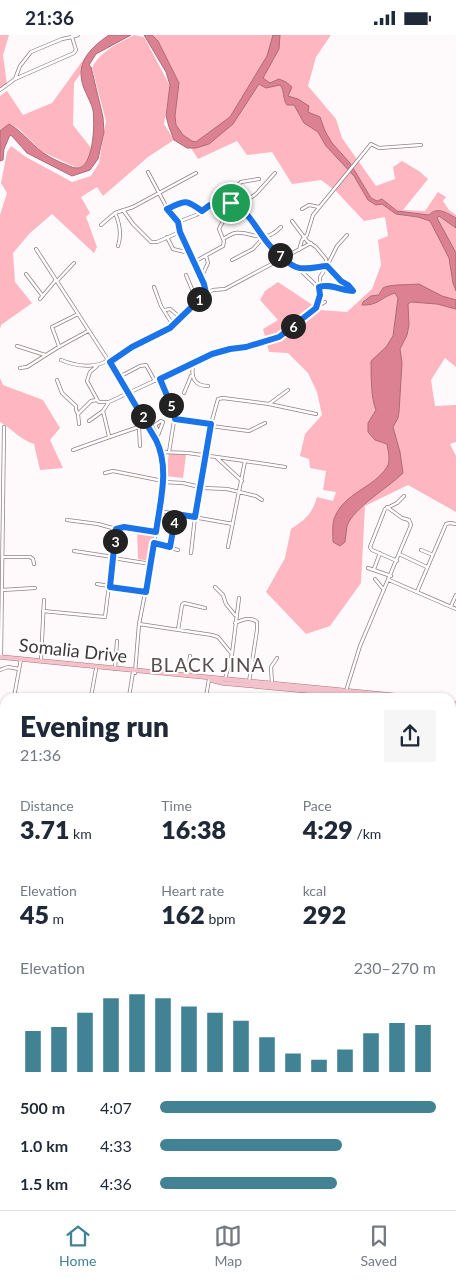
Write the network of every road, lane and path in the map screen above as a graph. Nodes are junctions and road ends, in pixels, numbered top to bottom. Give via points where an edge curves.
1 (78, 35) edge
2 (72, 36) edge
3 (15, 79) junction
4 (0, 91) edge
5 (421, 145) dead end
6 (148, 172) dead end
7 (196, 173) dead end
8 (275, 173) dead end
9 (259, 179) dead end
10 (159, 194) junction
11 (222, 201) junction
12 (319, 207) junction
13 (238, 208) junction
14 (123, 209) junction
15 (167, 209) junction
16 (302, 209) dead end
17 (202, 211) junction
18 (114, 213) junction
19 (292, 221) dead end
20 (178, 222) junction
21 (101, 225) dead end
22 (281, 227) dead end
23 (180, 232) junction
24 (347, 235) dead end
25 (167, 237) junction
26 (264, 237) junction
27 (306, 237) junction
28 (223, 239) junction
29 (310, 243) junction
30 (118, 246) dead end
31 (36, 249) dead end
32 (299, 250) junction
33 (190, 253) junction
34 (206, 256) junction
35 (284, 258) junction
36 (232, 260) dead end
37 (194, 261) junction
38 (74, 263) dead end
39 (327, 266) junction
40 (298, 268) junction
41 (26, 274) dead end
42 (186, 275) dead end
43 (201, 278) junction
44 (57, 281) junction
45 (154, 287) dead end
46 (319, 287) junction
47 (206, 293) junction
48 (42, 295) junction
49 (40, 299) dead end
50 (197, 301) junction
51 (325, 302) dead end
52 (316, 308) junction
53 (165, 311) junction
54 (78, 314) junction
55 (181, 318) junction
56 (173, 325) junction
57 (88, 331) junction
58 (17, 346) dead end
59 (59, 346) junction
60 (45, 355) junction
61 (61, 360) dead end
62 (109, 361) junction
63 (99, 365) junction
64 (192, 365) junction
65 (20, 368) dead end
66 (191, 375) junction
67 (119, 377) junction
68 (57, 379) dead end
69 (160, 379) junction
70 (154, 381) junction
71 (208, 386) dead end
72 (288, 391) dead end
73 (128, 392) junction
74 (184, 393) dead end
75 (99, 402) junction
76 (109, 403) junction
77 (269, 404) junction
78 (102, 411) junction
79 (78, 414) junction
80 (316, 414) dead end
81 (175, 419) junction
82 (89, 421) dead end
83 (265, 423) dead end
84 (79, 424) dead end
85 (148, 424) junction
86 (211, 425) junction
87 (4, 427) dead end
88 (139, 428) junction
89 (159, 433) dead end
90 (109, 436) junction
91 (156, 440) junction
92 (2, 441) edge
93 (140, 446) dead end
94 (73, 450) dead end
95 (162, 452) junction
96 (169, 452) junction
97 (206, 455) junction
98 (216, 457) junction
99 (224, 458) junction
100 (245, 461) junction
101 (224, 465) junction
102 (285, 467) dead end
103 (2, 470) edge
104 (106, 473) dead end
105 (242, 481) junction
106 (163, 482) junction
107 (200, 488) junction
108 (239, 491) junction
109 (404, 496) dead end
110 (2, 499) edge
111 (262, 501) dead end
112 (387, 507) junction
113 (159, 511) junction
114 (176, 514) junction
115 (195, 517) junction
116 (66, 520) dead end
117 (233, 524) junction
118 (456, 524) edge
119 (116, 529) junction
120 (2, 531) edge
121 (156, 532) junction
122 (154, 543) junction
123 (170, 547) junction
124 (228, 547) dead end
125 (178, 550) dead end
126 (421, 550) dead end
127 (74, 551) dead end
128 (191, 553) dead end
129 (380, 553) junction
130 (399, 553) junction
131 (432, 555) junction
132 (113, 558) junction
133 (2, 559) edge
134 (396, 561) junction
135 (34, 564) dead end
136 (151, 564) junction
137 (428, 567) junction
138 (368, 568) dead end
139 (374, 569) junction
140 (391, 576) junction
141 (375, 579) dead end
142 (389, 580) junction
143 (97, 584) dead end
144 (110, 587) junction
145 (215, 587) dead end
146 (1, 588) edge
147 (35, 588) dead end
148 (384, 590) junction
149 (146, 592) junction
150 (417, 592) junction
151 (456, 595) edge
152 (239, 598) dead end
153 (44, 600) dead end
154 (451, 607) junction
155 (205, 608) dead end
156 (456, 609) edge
157 (43, 611) junction
158 (1, 615) edge
159 (235, 615) junction
160 (235, 623) junction
161 (139, 624) junction
162 (178, 631) junction
163 (117, 641) dead end
164 (232, 654) junction
165 (190, 656) dead end
166 (0, 658) edge
167 (277, 658) dead end
168 (20, 661) junction
169 (40, 662) junction
170 (0, 669) edge
171 (19, 669) junction
172 (96, 669) junction
173 (115, 669) junction
174 (134, 672) junction
175 (188, 676) junction
176 (209, 679) junction
177 (224, 679) junction
178 (249, 681) junction
179 (272, 684) junction
180 (346, 691) junction
181 (15, 693) edge
182 (92, 693) edge
183 (130, 693) edge
184 (207, 693) edge
185 (311, 693) edge
186 (355, 693) edge

1 - 2 street
2 - 3 street via 31,52
2 - 3 street via 74,53
3 - 4 street
5 - 12 street via 379,148 371,144
6 - 10 street
7 - 10 street
8 - 13 street
9 - 11 street via 241,181
10 - 14 street
10 - 15 street
11 - 13 street
11 - 17 street
12 - 16 street via 309,205
12 - 27 street
13 - 26 street via 247,214
13 - 28 street via 222,221 219,229
14 - 18 street
14 - 25 street via 151,242
15 - 17 street via 184,202
15 - 20 street
17 - 20 street
18 - 21 street
18 - 30 street via 120,229
19 - 27 street
20 - 23 street
22 - 26 street
23 - 25 street
23 - 33 street
24 - 39 street via 336,246
25 - 33 street via 173,249
26 - 28 street via 237,233
26 - 35 street
26 - 36 street via 253,249
27 - 29 street
27 - 32 street
28 - 34 street via 225,244
29 - 32 street
29 - 39 street via 326,259
31 - 44 street
32 - 35 street
33 - 37 street
34 - 37 street
34 - 43 street via 208,263
35 - 40 street
35 - 47 street via 225,289
37 - 43 street
38 - 44 street
39 - 40 street
39 - 46 street via 320,277
39 - 46 street via 353,291 324,285
40 - 46 street
41 - 48 street
42 - 50 street
43 - 47 street
44 - 48 street
44 - 54 street
45 - 53 street
46 - 52 street
47 - 50 street
48 - 49 street
50 - 55 street
51 - 52 street
52 - 64 street via 279,337 223,351
53 - 55 street via 170,309
53 - 56 street
54 - 57 street
54 - 59 street via 52,327
55 - 56 street
56 - 62 street
57 - 59 street
57 - 62 street
58 - 60 street
59 - 60 street
60 - 65 street
61 - 63 street
62 - 63 street
62 - 67 street
63 - 75 street via 90,372 87,381
64 - 66 street
64 - 69 street
66 - 71 street via 196,383
66 - 74 street
67 - 70 street via 146,365
67 - 73 street
68 - 79 street via 62,393 76,406
69 - 70 street
69 - 81 street
70 - 73 street
72 - 77 street
73 - 76 street
73 - 85 street
75 - 76 street
75 - 79 street via 91,401
76 - 78 street
77 - 80 street
77 - 86 street via 220,398
78 - 82 street
78 - 90 street
79 - 84 street
81 - 86 street
81 - 96 street
83 - 86 street via 249,431
85 - 88 street
85 - 91 street
86 - 97 street
87 - 92 street
88 - 90 street
88 - 93 street
89 - 91 street
90 - 94 street
91 - 95 street
92 - 103 street
95 - 96 street
95 - 106 street
96 - 97 street
97 - 98 street
97 - 107 street
98 - 99 street
98 - 101 street
99 - 100 street
99 - 101 street
100 - 102 street
100 - 105 street
101 - 105 street
103 - 110 street
104 - 106 street via 113,471
105 - 108 street
106 - 107 street
106 - 113 street
107 - 108 street
107 - 115 street
108 - 111 street
108 - 117 street
109 - 112 street
110 - 120 street
112 - 129 street via 370,547
112 - 130 street via 412,523
113 - 114 street
113 - 121 street
114 - 115 street
114 - 123 street
115 - 117 street
115 - 128 street
116 - 119 street
117 - 124 street
118 - 131 street via 446,524
119 - 121 street via 124,527
119 - 132 street
120 - 133 street
121 - 122 street
122 - 123 street
122 - 136 street
123 - 125 street
126 - 131 street
127 - 132 street
129 - 134 street
129 - 139 street
130 - 134 street
130 - 137 street
131 - 137 street
132 - 136 street
132 - 144 street
133 - 135 street via 30,557
133 - 146 street
134 - 140 street
136 - 149 street
137 - 150 street
138 - 139 street
139 - 140 street
140 - 142 street
141 - 148 street
142 - 148 street
142 - 150 street
143 - 144 street
144 - 149 street
144 - 157 street via 103,618
145 - 159 street
146 - 147 street
146 - 158 street
148 - 180 street via 360,646
149 - 161 street
150 - 154 street
151 - 154 street
152 - 159 street
153 - 157 street
154 - 156 street
155 - 162 street via 184,603
157 - 169 street
158 - 166 street
159 - 160 street
160 - 164 street
160 - 178 street via 249,619 257,622
161 - 162 street
161 - 174 street
162 - 164 street via 218,637
163 - 173 street
164 - 177 street
165 - 175 street
166 - 168 main road, Somalia Drive
167 - 179 street via 272,667
168 - 169 main road, Somalia Drive
168 - 171 street
168 - 172 main road, Somalia Drive
169 - 173 main road, Somalia Drive
170 - 171 street
171 - 181 street
172 - 174 main road, Somalia Drive
172 - 182 street
173 - 174 main road, Somalia Drive
174 - 175 main road, Somalia Drive
174 - 176 main road, Somalia Drive
174 - 183 street
175 - 177 main road, Somalia Drive
176 - 184 street
176 - 185 main road, Somalia Drive
177 - 178 main road, Somalia Drive
178 - 179 main road, Somalia Drive
179 - 180 main road, Somalia Drive
180 - 186 main road, Somalia Drive

